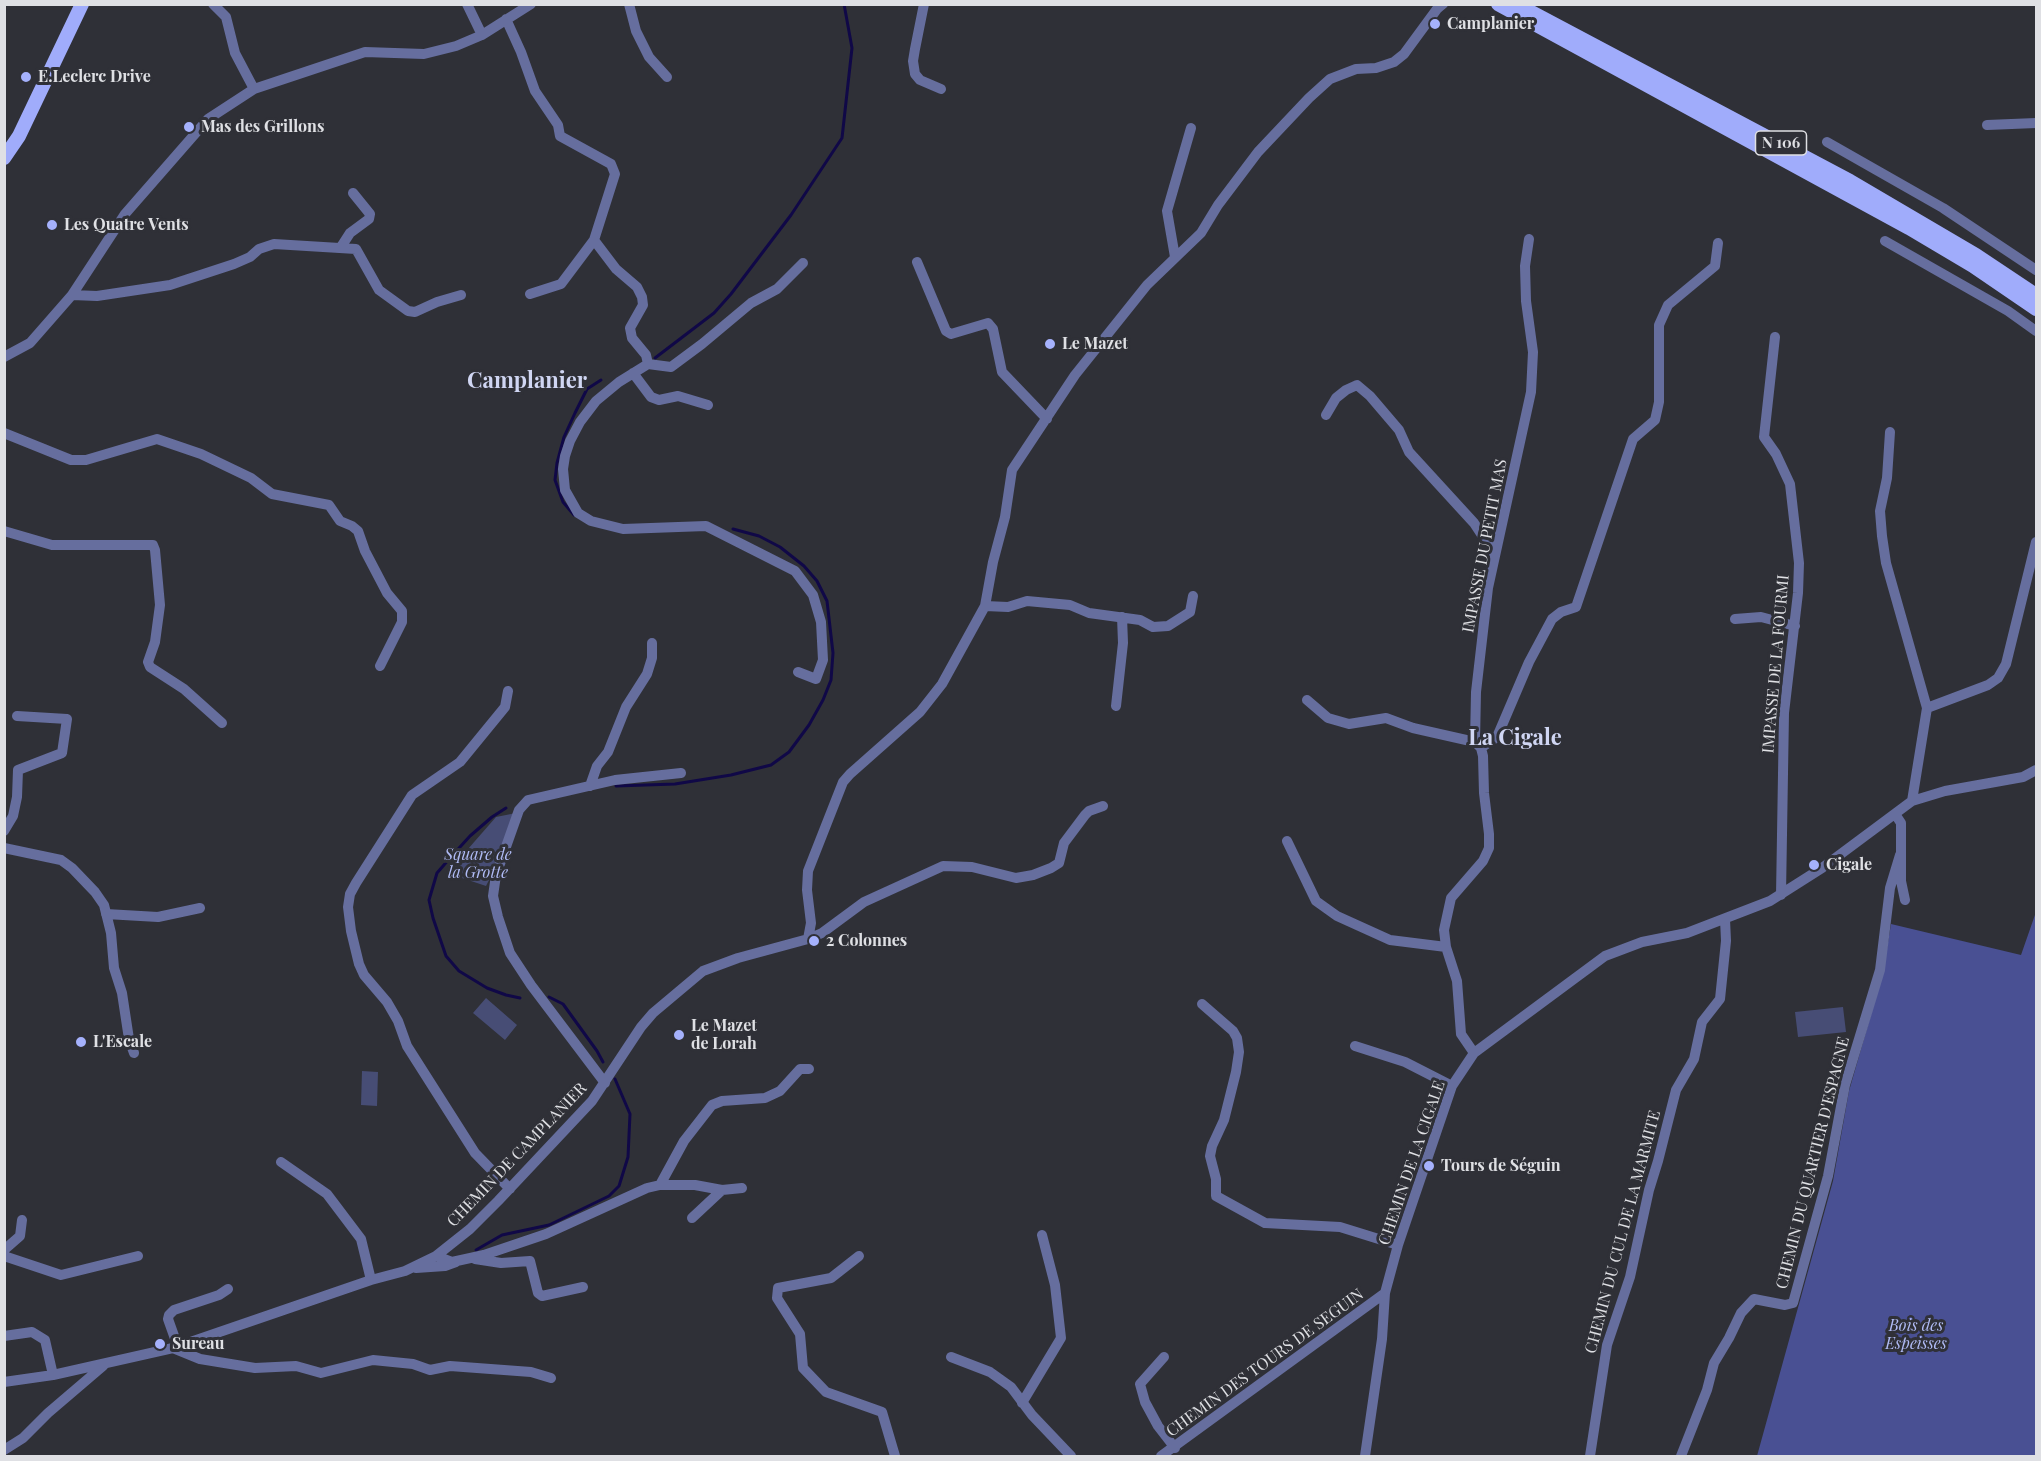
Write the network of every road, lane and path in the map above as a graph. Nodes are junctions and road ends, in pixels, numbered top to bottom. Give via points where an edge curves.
1 (82, 4) edge
2 (213, 4) edge
3 (467, 4) edge
4 (531, 4) edge
5 (629, 4) edge
6 (924, 4) edge
7 (1498, 4) edge
8 (1518, 4) edge
9 (1439, 6) edge
10 (506, 19) junction
11 (482, 35) junction
12 (667, 77) dead end
13 (254, 89) junction
14 (941, 89) dead end
15 (2037, 123) edge
16 (1987, 125) dead end
17 (1191, 128) dead end
18 (1827, 142) dead end
19 (4, 158) edge
20 (353, 193) dead end
21 (1529, 239) dead end
22 (594, 240) junction
23 (1885, 241) dead end
24 (1718, 243) dead end
25 (341, 247) junction
26 (1175, 258) junction
27 (917, 262) dead end
28 (803, 263) dead end
29 (2037, 270) edge
30 (530, 294) dead end
31 (72, 295) junction
32 (460, 295) dead end
33 (2037, 295) edge
34 (2037, 309) edge
35 (2037, 332) edge
36 (1776, 337) dead end
37 (4, 357) edge
38 (647, 359) junction
39 (633, 373) junction
40 (708, 405) dead end
41 (1326, 415) dead end
42 (1047, 418) junction
43 (1890, 432) dead end
44 (4, 433) edge
45 (4, 531) edge
46 (2037, 542) edge
47 (1495, 555) junction
48 (1193, 596) dead end
49 (985, 606) junction
50 (1122, 617) junction
51 (1735, 619) dead end
52 (1795, 626) junction
53 (652, 643) dead end
54 (380, 666) dead end
55 (798, 672) dead end
56 (508, 691) dead end
57 (1307, 700) dead end
58 (1116, 706) dead end
59 (1927, 708) junction
60 (17, 716) dead end
61 (222, 723) dead end
62 (1478, 745) junction
63 (2037, 770) edge
64 (681, 773) dead end
65 (590, 786) junction
66 (1912, 801) junction
67 (1103, 806) dead end
68 (1895, 814) junction
69 (4, 831) edge
70 (1287, 841) dead end
71 (4, 848) edge
72 (1900, 855) junction
73 (1781, 894) junction
74 (1905, 900) dead end
75 (200, 908) dead end
76 (106, 914) junction
77 (1725, 919) junction
78 (808, 939) junction
79 (1446, 947) junction
80 (1202, 1004) dead end
81 (1355, 1046) dead end
82 (134, 1053) dead end
83 (1474, 1053) junction
84 (809, 1069) dead end
85 (605, 1083) junction
86 (1452, 1086) junction
87 (281, 1162) dead end
88 (660, 1185) junction
89 (742, 1188) dead end
90 (510, 1189) junction
91 (722, 1190) junction
92 (692, 1218) dead end
93 (22, 1220) dead end
94 (1042, 1234) dead end
95 (1398, 1245) junction
96 (448, 1248) junction
97 (4, 1250) edge
98 (4, 1256) edge
99 (138, 1256) dead end
100 (436, 1256) junction
101 (859, 1256) dead end
102 (464, 1259) junction
103 (414, 1268) junction
104 (371, 1280) junction
105 (583, 1287) dead end
106 (228, 1289) dead end
107 (1385, 1293) junction
108 (4, 1335) edge
109 (176, 1348) junction
110 (951, 1357) dead end
111 (1164, 1357) dead end
112 (106, 1364) junction
113 (53, 1374) junction
114 (551, 1378) dead end
115 (4, 1382) edge
116 (1022, 1403) junction
117 (1175, 1448) junction
118 (4, 1450) edge
119 (895, 1456) edge
120 (1071, 1456) edge
121 (1161, 1456) edge
122 (1365, 1456) edge
123 (1590, 1456) edge
124 (1681, 1456) edge

1 - 19 main road via 19,136
2 - 13 street via 226,17 235,53
3 - 11 street
4 - 10 street
5 - 12 street via 649,57
6 - 14 street via 915,49 915,75
7 - 34 main road, N 106 via 1890,217
8 - 33 main road, N 106 via 1861,187
9 - 26 street via 1394,62 1330,79 1309,98 1258,152 1201,233
10 - 11 street
10 - 22 street via 535,92 558,125 560,136 611,164 615,174
11 - 13 street via 424,54 365,52
13 - 31 street via 208,119 125,214
15 - 16 street
17 - 26 street via 1167,211
18 - 29 street via 1943,208
20 - 25 street via 370,214 369,219
21 - 47 street, IMPASSE DU PETIT MAS via 1524,266 1533,380
22 - 30 street via 561,284
22 - 38 street via 642,297 643,305 630,328 632,338
23 - 35 street via 2008,311
24 - 62 street via 1715,266 1668,305 1659,325 1659,402 1654,420 1633,439 1576,607 1552,619 1528,662 1497,737
25 - 31 street via 274,244 234,264 170,285 97,297
25 - 32 street via 356,249 379,290 408,311 416,312
26 - 42 street via 1147,285 1075,375
27 - 42 street via 946,331 951,334 988,323 993,329 1002,372
28 - 38 street via 777,289 751,303 671,366
31 - 37 street via 30,343
36 - 52 street, IMPASSE DE LA FOURMI via 1764,437 1790,484 1799,563
38 - 39 street
39 - 40 street via 651,397 659,400 678,396
39 - 55 street via 596,400 570,441 563,469 565,490 571,502 578,513 591,521 623,529 706,526 795,571 816,604 824,660 816,680
41 - 47 street via 1336,399 1357,385 1399,430 1409,452 1474,523
42 - 49 street via 1012,470
43 - 59 street via 1880,511 1882,536
44 - 54 street via 71,460 86,460 157,439 201,454 251,478 272,494 329,505 339,524 358,531 387,593 402,611 402,622
45 - 61 street via 52,545 153,545 160,605 148,662
46 - 59 street via 2006,664 1998,678 1988,686
47 - 62 street, IMPASSE DU PETIT MAS via 1478,668
48 - 50 street via 1190,612 1168,626 1154,627
49 - 50 street via 1008,608 1027,601 1070,605 1089,613
49 - 78 street via 942,684 920,712 843,783 808,871 812,923
50 - 58 street
51 - 52 street via 1761,618
52 - 73 street, IMPASSE DE LA FOURMI via 1784,713
53 - 65 street via 647,674 626,707
56 - 90 street via 505,706 460,762 412,795 350,894 348,907 364,975 392,1008 407,1046 475,1154
57 - 62 street via 1328,718 1349,724 1386,718
59 - 66 street
60 - 69 street via 67,719 62,753 18,770 13,816
62 - 79 street, IMPASSE DU PETIT MAS via 1483,756 1489,848 1483,861 1451,898 1444,930
63 - 66 street, CHEMIN DE LA CIGALE via 2023,777
64 - 65 street
65 - 85 street via 528,800 522,805 496,875 494,896 510,953
66 - 68 street, CHEMIN DE LA CIGALE
67 - 78 street, CHEMIN DE CAMPLANIER via 1085,815 1064,843 1059,863 1051,868 1016,878 972,867 943,866 864,902
68 - 72 street via 1901,823
68 - 73 street, CHEMIN DE LA CIGALE
70 - 79 street via 1316,901 1337,916 1390,940
71 - 76 street via 61,860 72,867 95,892
72 - 74 street
72 - 124 street, CHEMIN DU QUARTIER D'ESPAGNE via 1890,888 1880,970 1845,1085 1828,1176 1793,1303 1754,1299 1740,1314 1714,1363
73 - 77 street, CHEMIN DE LA CIGALE
75 - 76 street via 158,917
76 - 82 street
77 - 83 street, CHEMIN DE LA CIGALE via 1605,956
77 - 123 street, CHEMIN DU CUL DE LA MARMITE via 1720,999 1702,1022 1694,1059 1676,1090 1630,1277 1607,1345
78 - 85 street, CHEMIN DE CAMPLANIER via 703,971 653,1013
79 - 83 street, IMPASSE DU PETIT MAS via 1457,981 1461,1034
80 - 95 street via 1233,1031 1239,1052 1224,1120 1210,1156 1216,1196 1265,1223 1340,1227
81 - 86 street via 1405,1062
83 - 86 street, CHEMIN DE LA CIGALE
84 - 88 street via 800,1069 780,1091 765,1098 712,1105 684,1141
85 - 90 street, CHEMIN DE CAMPLANIER
86 - 95 street, CHEMIN DE LA CIGALE
87 - 104 street via 334,1203 361,1239
88 - 91 street
88 - 102 street via 546,1234
89 - 91 street
90 - 96 street, CHEMIN DE CAMPLANIER
91 - 92 street
93 - 97 street via 20,1236
94 - 116 street via 1055,1286 1061,1338
95 - 107 street, CHEMIN DE LA CIGALE
96 - 100 street, CHEMIN DE CAMPLANIER
96 - 102 street
98 - 99 street via 61,1275
100 - 102 street via 453,1262
100 - 103 street, CHEMIN DE CAMPLANIER
101 - 119 street via 831,1278 778,1288 777,1298 800,1334 803,1368 826,1392 882,1412
102 - 103 street via 446,1266
102 - 105 street via 530,1261 542,1296
103 - 104 street, CHEMIN DE CAMPLANIER
104 - 109 street, CHEMIN DE CAMPLANIER
106 - 109 street via 169,1315
107 - 117 street, CHEMIN DES TOURS DE SEGUIN
107 - 122 street, CHEMIN DE LA CIGALE
108 - 113 street via 32,1332 45,1340
109 - 112 street, CHEMIN DE CAMPLANIER
109 - 114 street via 200,1359 255,1368 296,1366 321,1373 374,1360 430,1370 450,1366 531,1372
110 - 116 street via 990,1372 1011,1387
111 - 117 street via 1140,1384 1158,1426
112 - 113 street
112 - 118 street, CHEMIN DE CAMPLANIER via 23,1438
113 - 115 street
116 - 120 street
117 - 121 street, CHEMIN DES TOURS DE SEGUIN

